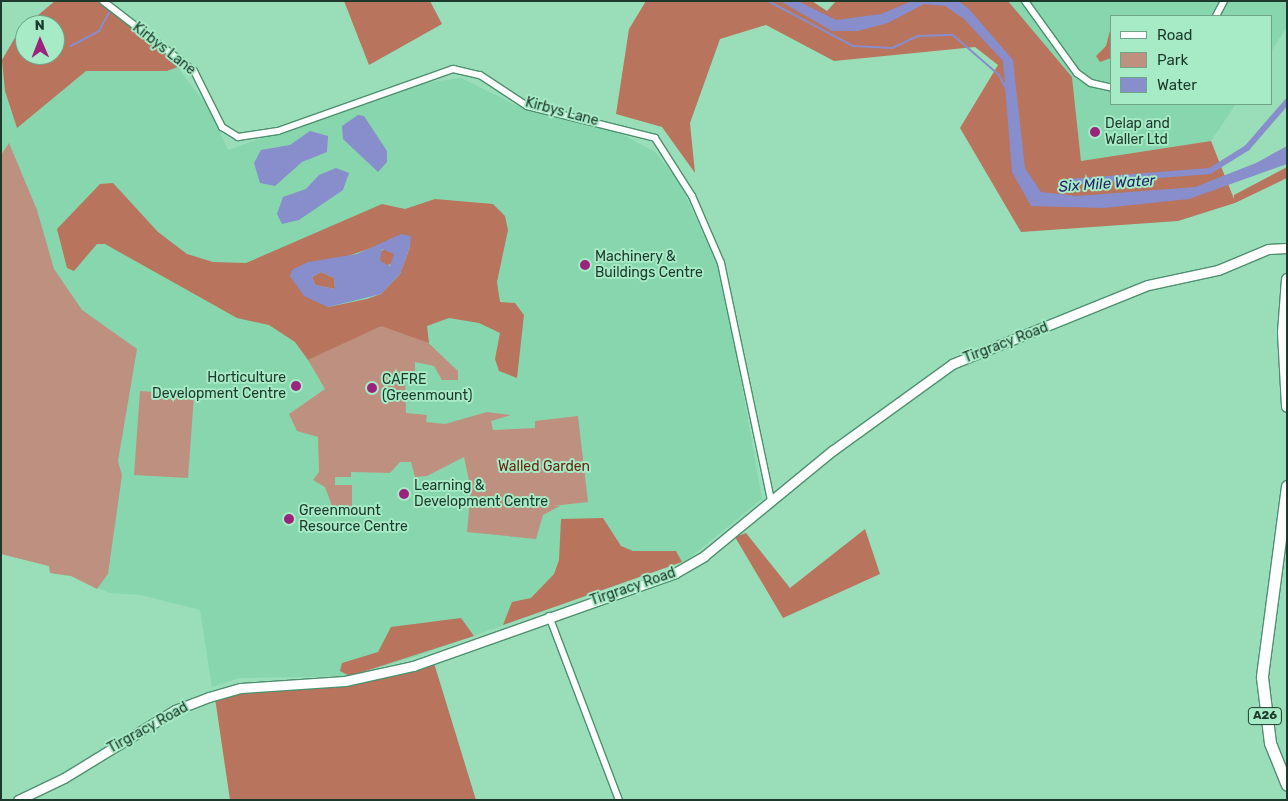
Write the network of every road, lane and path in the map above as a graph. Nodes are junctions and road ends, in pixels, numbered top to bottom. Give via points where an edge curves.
1 (103, 1) edge
2 (1026, 1) edge
3 (1224, 1) edge
4 (1217, 15) edge
5 (1110, 88) edge
6 (1287, 248) edge
7 (1287, 279) edge
8 (1287, 406) edge
9 (1287, 486) edge
10 (770, 501) junction
11 (549, 616) junction
12 (1287, 785) edge
13 (18, 800) edge
14 (619, 800) edge

1 - 10 street, Kirbys Lane via 194,71 222,127 238,137 278,131 453,69 480,75 527,106 655,138 692,196 720,263
2 - 5 street via 1076,73 1091,83
3 - 4 street
6 - 10 street, Tirgracy Road via 1263,250 1218,270 1148,284 965,357 841,444
7 - 8 highway via 1283,332
9 - 12 highway, A26 via 1262,677 1270,742
10 - 11 street, Tirgracy Road via 688,567
11 - 13 street, Tirgracy Road via 377,675 332,683 241,688 209,697 161,718 64,778
11 - 14 street

